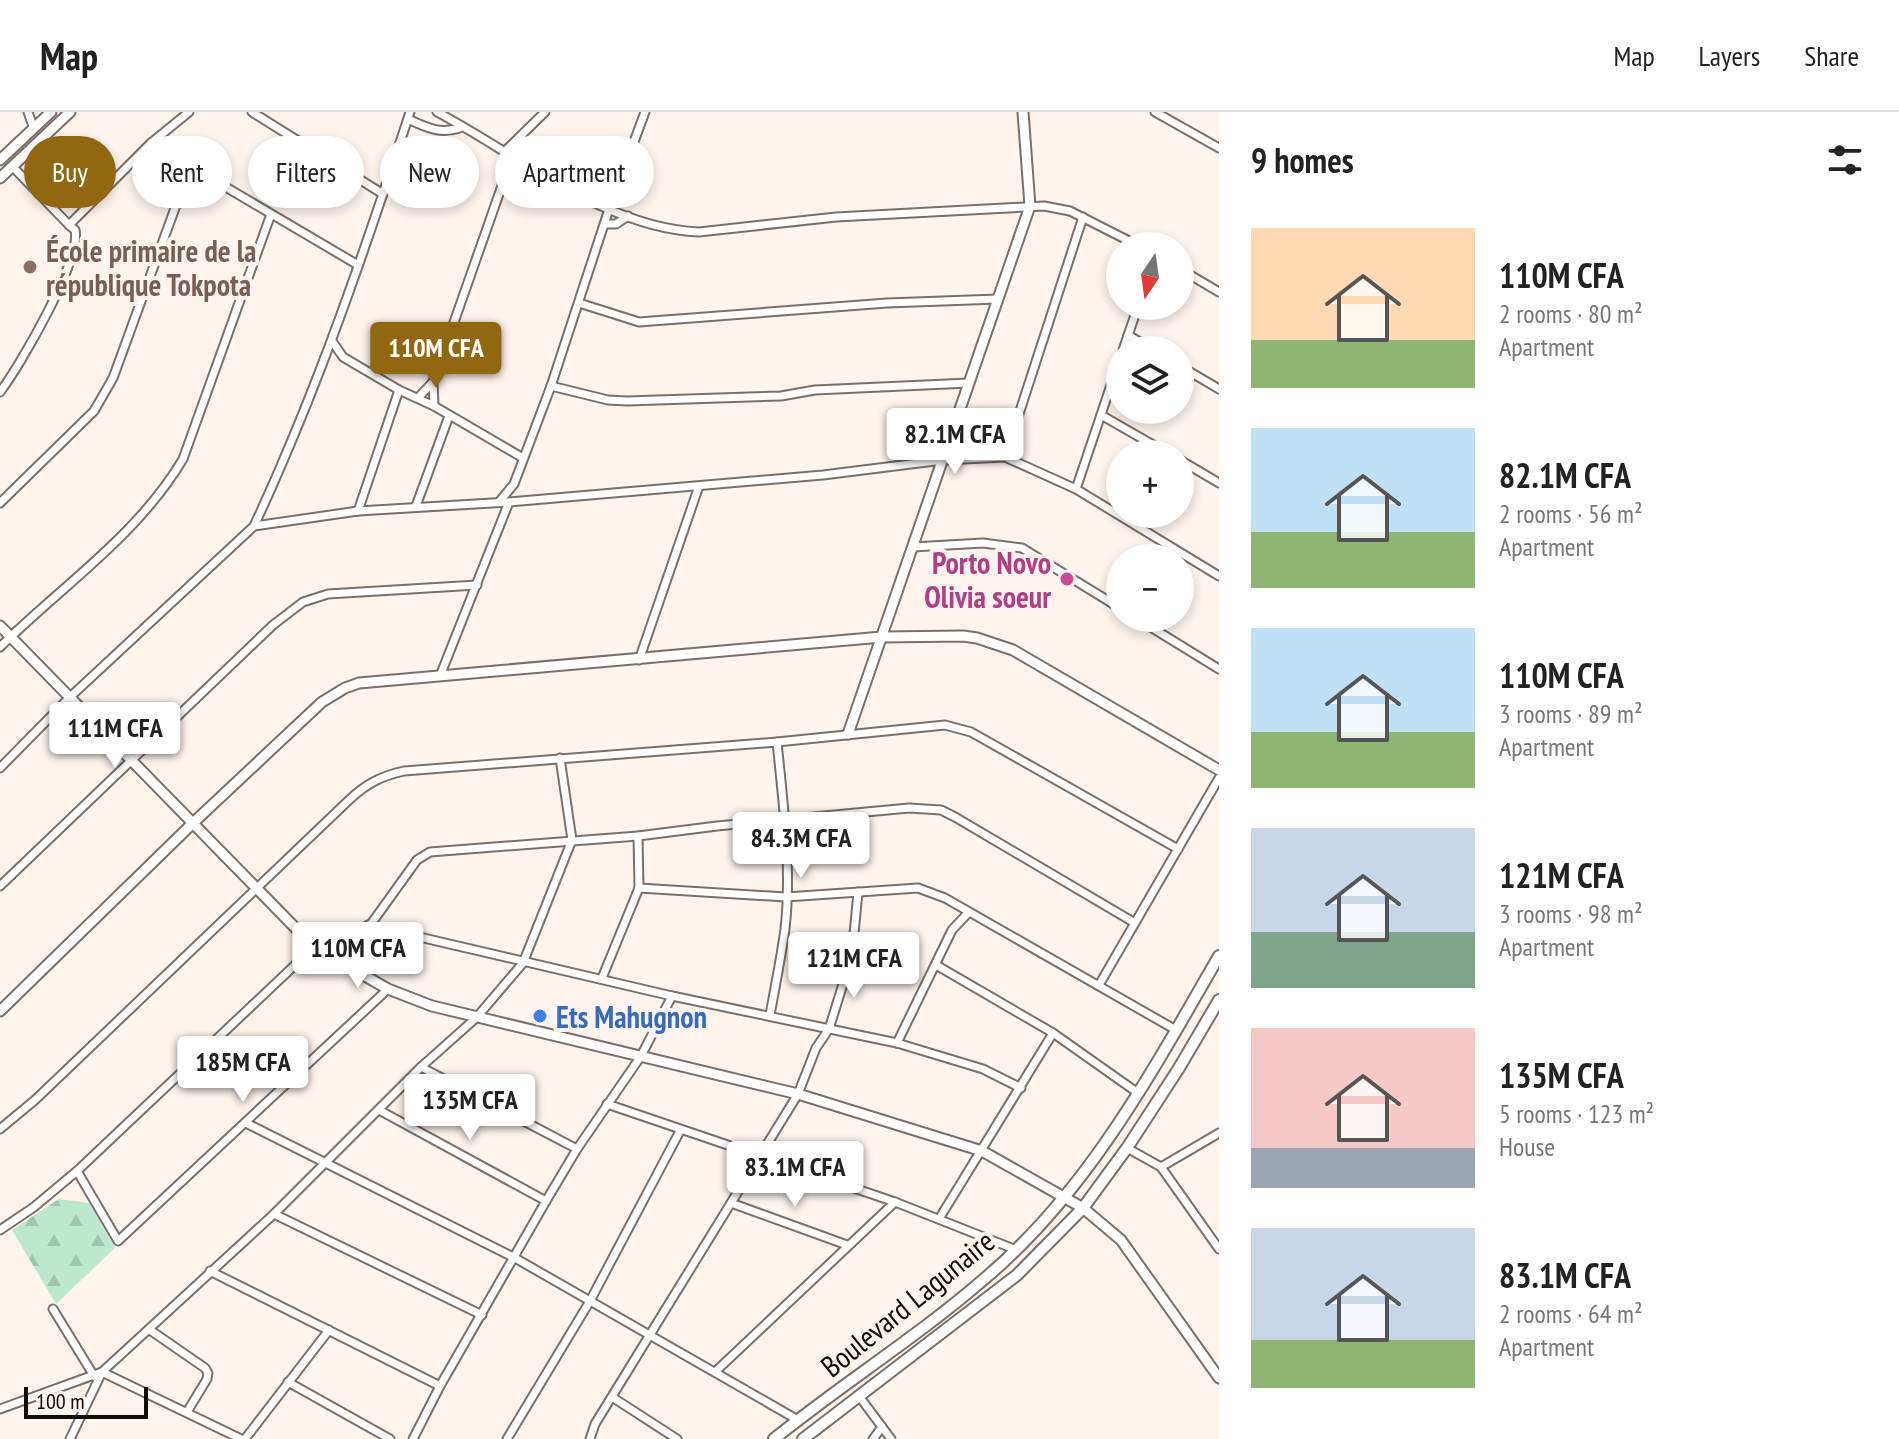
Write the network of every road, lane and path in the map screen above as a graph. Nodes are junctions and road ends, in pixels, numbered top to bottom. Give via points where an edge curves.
1 (28, 112) edge
2 (51, 112) edge
3 (70, 112) edge
4 (189, 112) edge
5 (252, 112) edge
6 (437, 112) edge
7 (545, 112) edge
8 (645, 112) edge
9 (1023, 112) edge
10 (1155, 112) edge
11 (409, 116) edge
12 (462, 127) junction
13 (34, 129) junction
14 (160, 136) edge
15 (402, 136) edge
16 (524, 136) edge
17 (495, 146) edge
18 (1219, 148) edge
19 (0, 160) edge
20 (132, 162) edge
21 (12, 166) junction
22 (0, 178) edge
23 (232, 191) edge
24 (380, 192) edge
25 (495, 194) edge
26 (380, 203) edge
27 (1030, 206) junction
28 (175, 208) edge
29 (609, 209) junction
30 (271, 214) junction
31 (628, 216) junction
32 (1083, 217) junction
33 (605, 224) junction
34 (69, 225) junction
35 (1112, 232) edge
36 (358, 265) junction
37 (1194, 277) edge
38 (1219, 292) edge
39 (998, 299) junction
40 (579, 303) junction
41 (1133, 320) edge
42 (1128, 335) edge
43 (332, 341) junction
44 (343, 357) junction
45 (325, 361) junction
46 (1194, 374) edge
47 (554, 375) junction
48 (433, 382) junction
49 (969, 383) junction
50 (551, 386) junction
51 (564, 388) junction
52 (1219, 389) edge
53 (399, 390) junction
54 (0, 392) edge
55 (418, 398) junction
56 (1106, 400) edge
57 (434, 406) junction
58 (1101, 415) junction
59 (449, 416) junction
60 (1145, 440) edge
61 (1005, 457) junction
62 (523, 458) junction
63 (943, 460) junction
64 (1194, 468) edge
65 (1219, 483) edge
66 (514, 484) junction
67 (699, 486) junction
68 (1076, 489) junction
69 (522, 501) junction
70 (499, 502) junction
71 (509, 502) junction
72 (0, 503) edge
73 (416, 506) junction
74 (358, 511) junction
75 (254, 526) junction
76 (913, 547) junction
77 (1219, 576) edge
78 (477, 585) junction
79 (1106, 599) edge
80 (0, 626) edge
81 (1159, 632) edge
82 (10, 637) junction
83 (882, 637) junction
84 (0, 647) edge
85 (639, 660) junction
86 (1219, 669) edge
87 (440, 676) junction
88 (69, 698) junction
89 (848, 734) junction
90 (777, 742) junction
91 (560, 758) junction
92 (129, 761) junction
93 (0, 768) edge
94 (1219, 770) edge
95 (1219, 778) edge
96 (784, 820) junction
97 (193, 823) junction
98 (638, 836) junction
99 (572, 840) junction
100 (1178, 849) junction
101 (0, 886) edge
102 (639, 888) junction
103 (257, 890) junction
104 (858, 892) junction
105 (786, 897) junction
106 (969, 912) junction
107 (1135, 923) junction
108 (368, 925) junction
109 (314, 947) junction
110 (1219, 956) edge
111 (343, 963) junction
112 (523, 963) junction
113 (936, 965) junction
114 (602, 978) junction
115 (1099, 985) junction
116 (388, 989) junction
117 (672, 996) junction
118 (1219, 1000) edge
119 (0, 1011) edge
120 (770, 1015) junction
121 (476, 1018) junction
122 (829, 1029) junction
123 (1176, 1030) junction
124 (1053, 1033) junction
125 (897, 1043) junction
126 (641, 1056) junction
127 (421, 1067) junction
128 (1021, 1088) junction
129 (1138, 1093) junction
130 (798, 1094) junction
131 (607, 1104) junction
132 (379, 1110) junction
133 (246, 1123) junction
134 (0, 1129) edge
135 (680, 1131) junction
136 (1219, 1133) edge
137 (1127, 1148) junction
138 (577, 1149) junction
139 (982, 1151) junction
140 (760, 1155) junction
141 (326, 1163) junction
142 (1161, 1167) junction
143 (77, 1171) junction
144 (1065, 1198) junction
145 (546, 1201) junction
146 (895, 1202) junction
147 (731, 1203) junction
148 (1083, 1208) junction
149 (274, 1214) junction
150 (939, 1219) junction
151 (0, 1230) edge
152 (847, 1245) junction
153 (1014, 1249) junction
154 (1219, 1249) edge
155 (515, 1258) junction
156 (210, 1271) junction
157 (590, 1301) junction
158 (53, 1309) dead end
159 (482, 1315) junction
160 (150, 1330) junction
161 (329, 1330) junction
162 (651, 1336) junction
163 (1215, 1365) edge
164 (102, 1372) junction
165 (715, 1372) junction
166 (95, 1378) junction
167 (1219, 1378) edge
168 (288, 1382) junction
169 (440, 1386) junction
170 (859, 1396) junction
171 (612, 1397) junction
172 (0, 1409) edge
173 (187, 1412) junction
174 (798, 1420) junction
175 (882, 1427) junction
176 (70, 1439) edge
177 (243, 1439) edge
178 (390, 1439) edge
179 (413, 1439) edge
180 (507, 1439) edge
181 (590, 1439) edge
182 (677, 1439) edge
183 (774, 1439) edge
184 (803, 1439) edge
185 (873, 1439) edge
186 (891, 1439) edge

1 - 13 street
2 - 13 street
3 - 21 street
4 - 14 street
5 - 24 street
6 - 12 street
7 - 16 street
8 - 29 street
9 - 27 street
10 - 18 street
11 - 12 street via 437,131
11 - 15 street
12 - 17 street
13 - 19 street
20 - 34 street
21 - 22 street
21 - 34 street
23 - 30 street
25 - 48 street
26 - 36 street
27 - 31 street via 836,217 699,232
27 - 32 street via 1055,207
27 - 39 street
28 - 72 street via 113,378 94,411
29 - 31 street
29 - 33 street
30 - 36 street
30 - 82 street via 183,459 165,491
31 - 33 street
32 - 35 street
32 - 61 street
33 - 40 street
34 - 54 street via 76,238 62,280
36 - 43 street
37 - 38 street
39 - 40 street via 639,322
39 - 49 street
40 - 47 street
41 - 42 street
43 - 44 street
43 - 45 street
44 - 45 street
44 - 53 street
45 - 75 street
46 - 52 street
47 - 50 street
47 - 51 street
48 - 55 street
48 - 57 street
49 - 51 street via 627,401
49 - 63 street
50 - 51 street
50 - 62 street
53 - 55 street
53 - 74 street
55 - 57 street
56 - 58 street
57 - 59 street
58 - 60 street
58 - 68 street
59 - 62 street
59 - 73 street
61 - 63 street
61 - 68 street
62 - 66 street
63 - 67 street
63 - 76 street
64 - 65 street
66 - 69 street
66 - 70 street
67 - 69 street
67 - 85 street
68 - 77 street
69 - 71 street
70 - 71 street
70 - 73 street
71 - 78 street
73 - 74 street
74 - 75 street
75 - 88 street
76 - 79 street via 983,543 1022,548
76 - 83 street
78 - 87 street
78 - 92 street via 342,592 303,602
80 - 82 street
81 - 86 street
82 - 84 street
82 - 88 street
83 - 85 street
83 - 89 street
83 - 94 street via 963,636 1013,650
85 - 87 street
87 - 97 street via 359,683 332,695
88 - 92 street
88 - 93 street
89 - 90 street
89 - 100 street via 957,726
90 - 91 street
90 - 96 street
91 - 99 street
91 - 103 street via 404,771 373,780
92 - 97 street
92 - 101 street
95 - 100 street
96 - 98 street
96 - 105 street
96 - 107 street via 909,808 941,810
97 - 103 street
97 - 119 street
98 - 99 street
98 - 102 street
99 - 108 street via 430,852 417,860
99 - 112 street
100 - 107 street
102 - 105 street
102 - 114 street
103 - 109 street
103 - 134 street
104 - 105 street
104 - 106 street via 918,888
104 - 122 street via 852,955
105 - 120 street
106 - 113 street via 952,930
106 - 115 street
107 - 115 street
108 - 111 street
108 - 112 street
109 - 111 street
109 - 143 street
110 - 123 main road, Boulevard Lagunaire
111 - 116 street
112 - 114 street
112 - 121 street
113 - 124 street
113 - 125 street
114 - 117 street
115 - 123 street
116 - 121 street
116 - 133 street
117 - 120 street
117 - 126 street
118 - 137 main road, Boulevard Lagunaire
120 - 122 street
121 - 126 street
121 - 127 street
122 - 125 street
122 - 130 street
123 - 129 main road, Boulevard Lagunaire
124 - 128 street
124 - 129 street
125 - 128 street via 983,1069
126 - 130 street
126 - 131 street
127 - 132 street
127 - 138 street
128 - 139 street
129 - 144 main road, Boulevard Lagunaire
130 - 139 street
130 - 140 street
131 - 135 street
131 - 138 street
132 - 141 street
132 - 145 street
133 - 141 street
133 - 143 street via 118,1241
135 - 140 street
135 - 157 street
136 - 142 street
137 - 142 street
137 - 148 main road, Boulevard Lagunaire
138 - 145 street
139 - 144 street
139 - 150 street
140 - 146 street
140 - 147 street
141 - 149 street
141 - 155 street
142 - 154 street
143 - 151 street
144 - 148 street
144 - 153 main road, Boulevard Lagunaire
145 - 155 street
146 - 150 street
146 - 152 street
147 - 152 street
147 - 162 street
148 - 163 street via 1121,1240
148 - 170 main road, Boulevard Lagunaire via 1017,1275
149 - 156 street
149 - 159 street
150 - 153 street
152 - 165 street
153 - 174 main road, Boulevard Lagunaire via 984,1279
155 - 157 street
155 - 159 street
156 - 160 street
156 - 161 street
157 - 162 street
157 - 180 street
158 - 166 street
159 - 169 street
160 - 164 street
160 - 173 street via 208,1373
161 - 168 street
161 - 169 street
162 - 165 street
162 - 171 street
163 - 167 street
164 - 166 street
164 - 173 street
165 - 174 street
166 - 172 street
166 - 176 street
168 - 177 street
168 - 178 street
169 - 179 street
170 - 175 street
170 - 184 main road, Boulevard Lagunaire
171 - 181 street
171 - 182 street
173 - 177 street
174 - 183 main road, Boulevard Lagunaire
175 - 185 street
175 - 186 street

